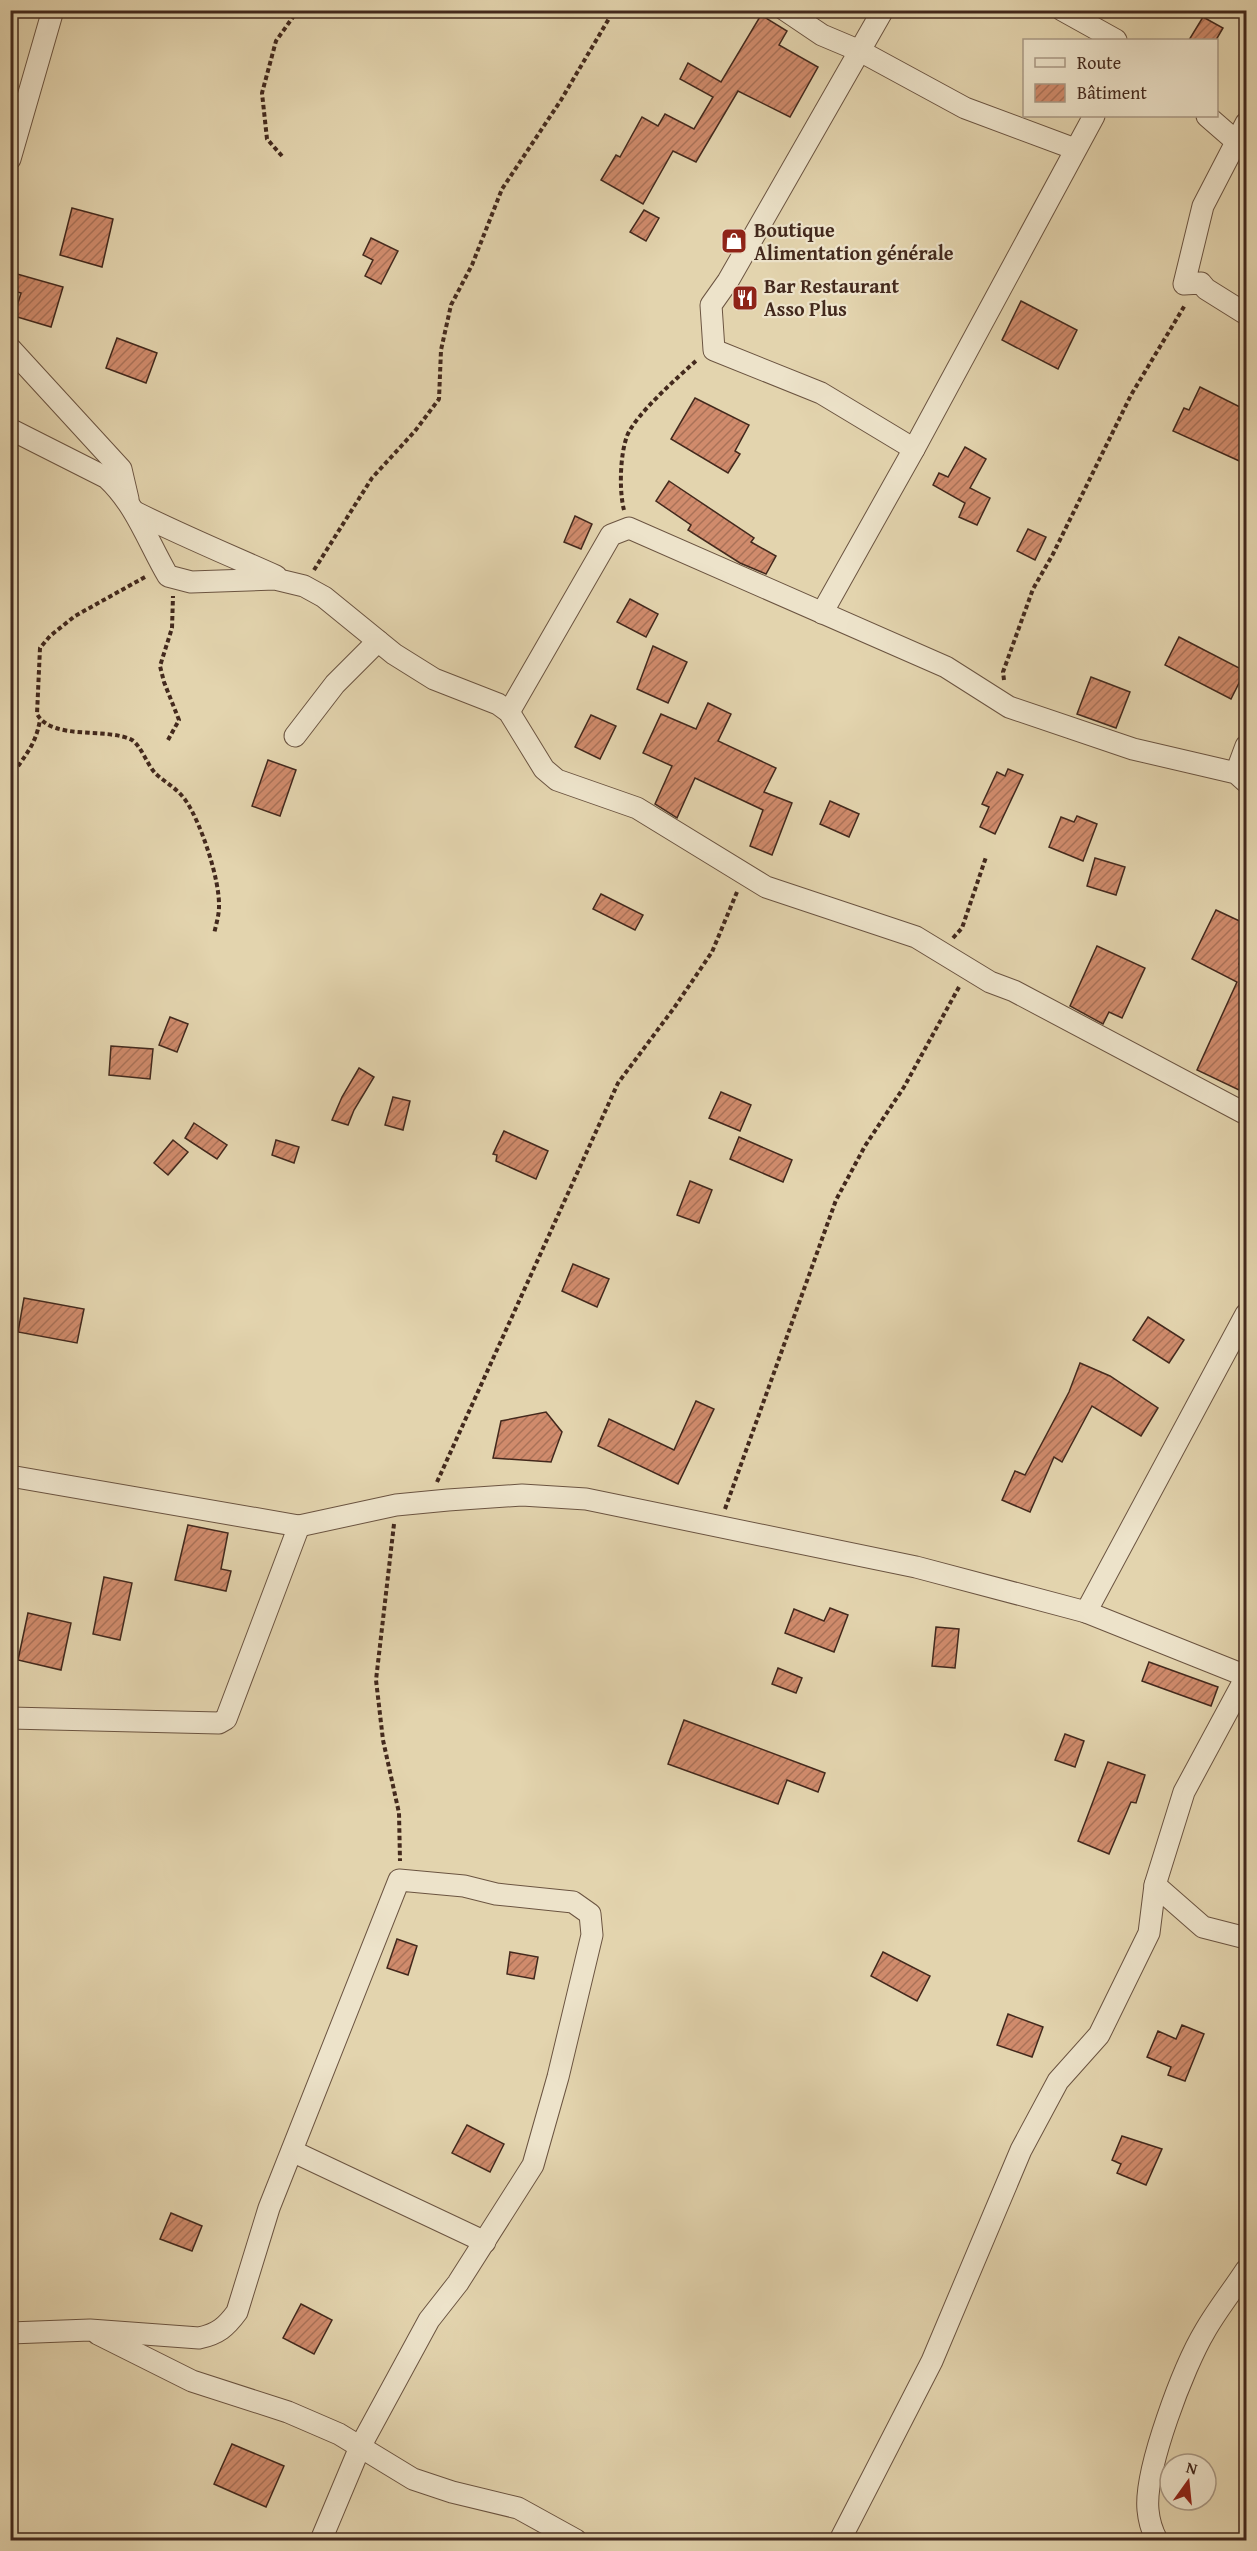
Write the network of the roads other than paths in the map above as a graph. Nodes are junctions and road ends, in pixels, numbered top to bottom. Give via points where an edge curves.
1 (53, 10) edge
2 (785, 10) edge
3 (883, 10) edge
4 (1062, 10) edge
5 (1114, 39) edge
6 (860, 51) junction
7 (1093, 117) edge
8 (1208, 117) edge
9 (1246, 123) edge
10 (1238, 143) junction
11 (1076, 149) junction
12 (10, 159) edge
13 (1246, 314) edge
14 (10, 348) edge
15 (10, 429) edge
16 (914, 449) junction
17 (131, 506) junction
18 (297, 584) junction
19 (822, 613) junction
20 (378, 641) junction
21 (508, 712) junction
22 (295, 736) dead end
23 (1246, 746) edge
24 (1241, 778) edge
25 (1246, 1114) edge
26 (1243, 1328) edge
27 (10, 1476) edge
28 (299, 1526) junction
29 (1086, 1612) junction
30 (1246, 1677) edge
31 (10, 1718) edge
32 (1155, 1886) junction
33 (1246, 1938) edge
34 (292, 2151) junction
35 (485, 2242) junction
36 (1246, 2270) edge
37 (90, 2330) junction
38 (10, 2333) edge
39 (360, 2447) junction
40 (321, 2541) edge
41 (576, 2541) edge
42 (840, 2541) edge
43 (1157, 2541) edge

1 - 12 street
2 - 6 street via 822,35
3 - 6 street
4 - 5 street
6 - 11 street via 965,108
6 - 16 street via 711,305 714,350 821,393
7 - 11 street
8 - 10 street
9 - 10 street
10 - 13 street via 1203,206 1184,284 1202,283
11 - 16 street
14 - 17 street via 121,469
15 - 17 street via 107,478
16 - 19 street
17 - 18 street via 181,535
17 - 18 street via 168,576 191,582 275,579
18 - 20 street via 324,597
19 - 21 street via 629,528 611,535
19 - 24 street via 946,667 1009,707 1132,749
20 - 21 street via 434,679 498,704
20 - 22 street via 335,684
21 - 25 street via 544,769 557,780 637,808 766,887 916,937 969,969
23 - 24 street
26 - 29 street
27 - 28 street
28 - 29 street via 396,1505 547,1495 586,1499 916,1567
28 - 31 street via 226,1719 219,1723
29 - 30 street
30 - 32 street via 1184,1792
32 - 33 street via 1203,1927
32 - 42 street via 1149,1933 1099,2035 1058,2081 1021,2150 932,2361
34 - 35 street
34 - 35 street via 399,1880 573,1902 590,1914 592,1935 558,2077 533,2165
34 - 37 street via 269,2208 237,2312 227,2327 199,2338
35 - 39 street via 429,2320
36 - 43 street via 1204,2331 1178,2385 1150,2484 1148,2508
37 - 38 street
37 - 39 street via 192,2381 288,2412
39 - 40 street
39 - 41 street via 413,2479 518,2508

